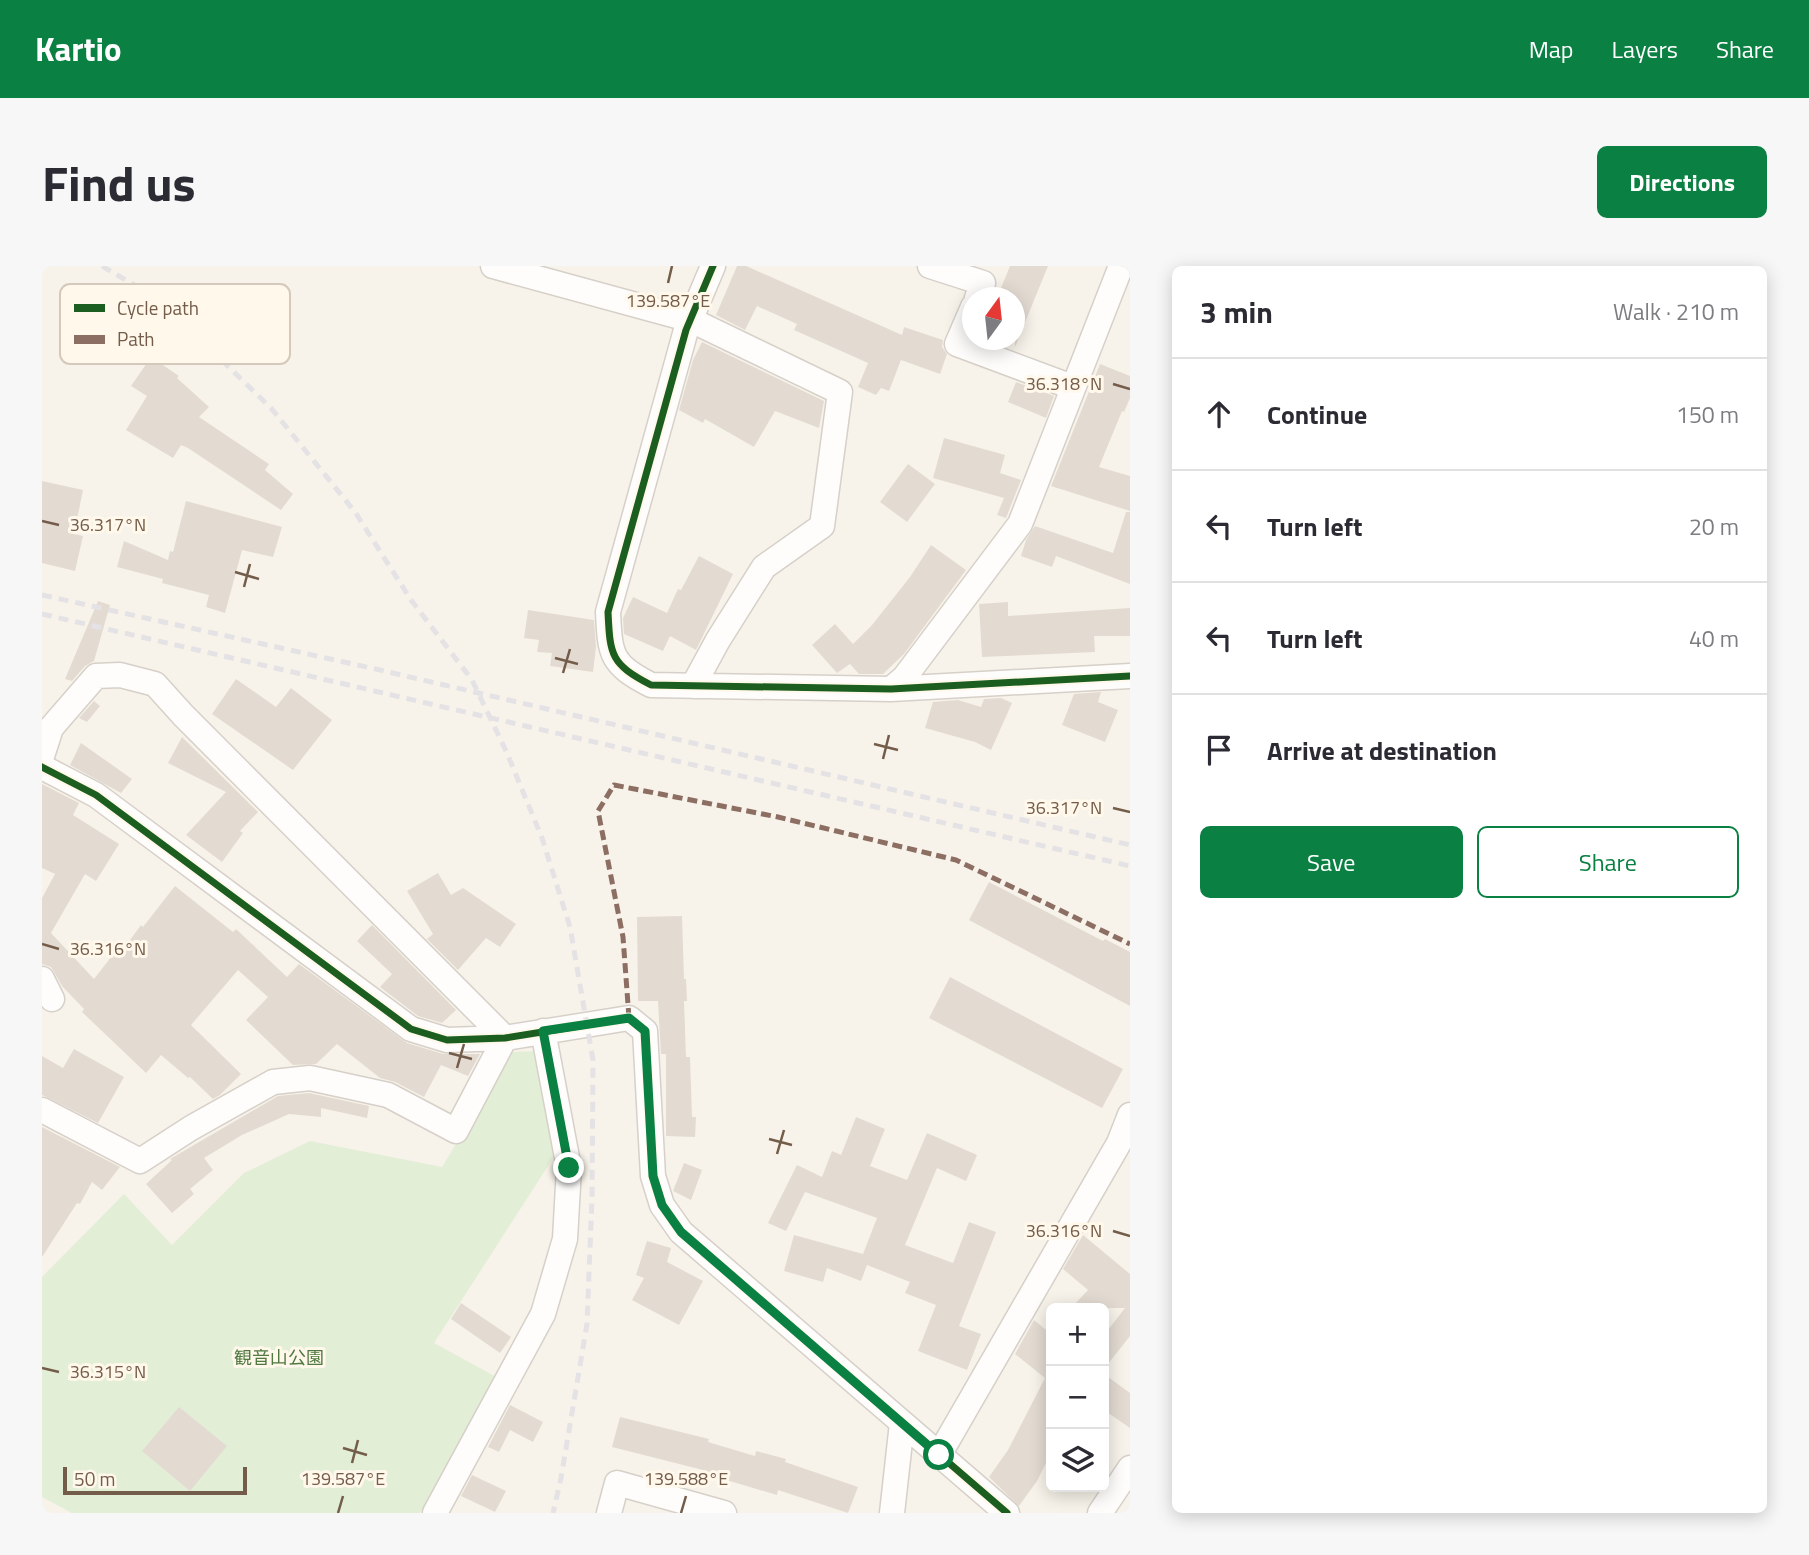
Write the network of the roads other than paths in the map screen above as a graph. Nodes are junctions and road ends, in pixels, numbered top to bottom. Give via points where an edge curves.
1 (493, 266) edge
2 (713, 266) edge
3 (930, 266) edge
4 (1121, 266) edge
5 (981, 287) edge
6 (691, 320) junction
7 (962, 332) edge
8 (962, 346) edge
9 (973, 350) edge
10 (1072, 387) junction
11 (1130, 676) edge
12 (694, 686) junction
13 (891, 689) junction
14 (42, 756) edge
15 (42, 767) edge
16 (543, 1031) junction
17 (505, 1038) junction
18 (42, 1110) edge
19 (1130, 1115) edge
20 (902, 1423) junction
21 (939, 1455) junction
22 (1130, 1468) edge
23 (435, 1513) edge
24 (609, 1513) edge
25 (724, 1513) edge
26 (892, 1513) edge
27 (1007, 1513) edge
28 (1100, 1513) edge

1 - 6 street
2 - 6 street
3 - 5 street via 983,283
4 - 10 street
6 - 12 street via 608,612 610,650 626,672 651,685
6 - 12 street via 840,392 822,526 764,566
7 - 8 street via 957,344
9 - 10 street
10 - 13 street via 1020,524
11 - 13 street
12 - 13 street
14 - 17 street via 51,728 96,676 120,675 155,684
15 - 17 street via 96,795 411,1029 447,1040
16 - 17 street
16 - 20 street via 629,1018 645,1031 653,1176 662,1205 681,1232
16 - 23 street via 569,1168 565,1239 543,1314
17 - 18 street via 456,1131 388,1094 310,1078 273,1082 140,1161
19 - 21 street via 1119,1143
20 - 21 street
20 - 26 street
21 - 27 street
22 - 28 street
24 - 25 street via 617,1483

